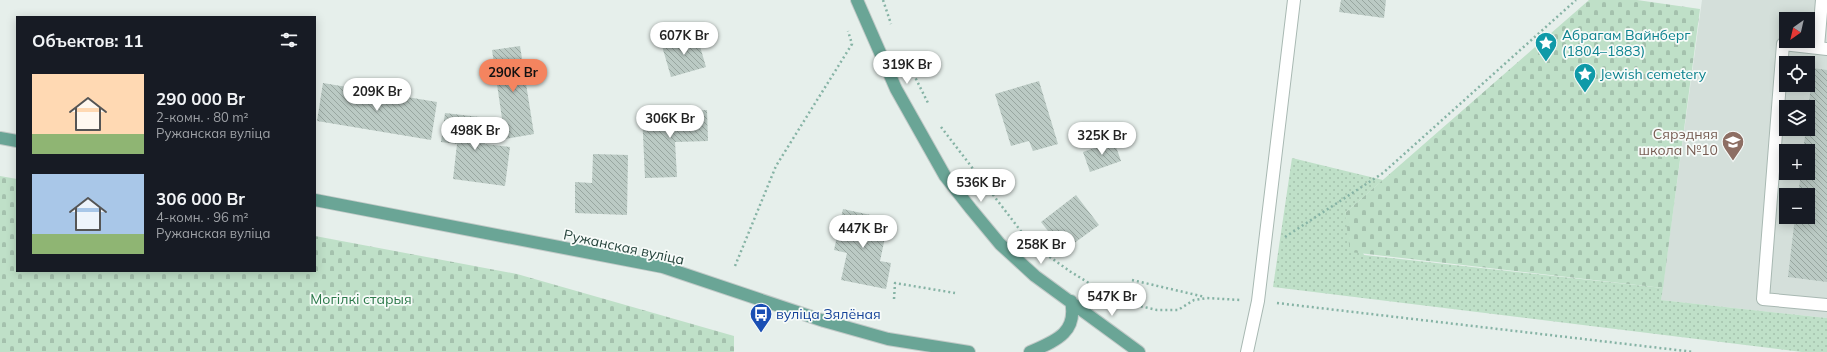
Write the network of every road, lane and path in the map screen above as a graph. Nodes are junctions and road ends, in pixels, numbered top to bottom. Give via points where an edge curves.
1 (857, 0) edge
2 (883, 0) edge
3 (1294, 0) edge
4 (1576, 0) edge
5 (1822, 0) edge
6 (891, 27) dead end
7 (847, 29) dead end
8 (1822, 48) edge
9 (906, 61) dead end
10 (932, 111) dead end
11 (940, 125) dead end
12 (0, 138) edge
13 (16, 141) edge
14 (316, 200) edge
15 (1264, 249) junction
16 (735, 266) dead end
17 (1132, 280) dead end
18 (955, 294) dead end
19 (1207, 298) junction
20 (894, 299) dead end
21 (1071, 300) junction
22 (1258, 301) junction
23 (1827, 305) edge
24 (969, 352) edge
25 (1030, 352) edge
26 (1139, 352) edge
27 (1247, 352) edge
28 (1694, 352) edge

1 - 21 main road via 896,89 946,176 1000,244 1035,276
2 - 6 path
3 - 15 lane
4 - 15 path via 1383,173
5 - 8 lane
7 - 16 path via 852,44 776,166
8 - 23 lane via 1783,44 1763,299
9 - 10 path
11 - 19 path via 1030,243 1071,272 1118,301 1157,310 1178,310 1194,300
12 - 13 main road
14 - 24 main road, Ружанская вуліца via 662,267 888,339
15 - 22 lane
17 - 19 path
18 - 20 path via 896,283
19 - 22 path
21 - 25 main road via 1073,311 1070,325 1064,335
21 - 26 main road
22 - 27 lane
22 - 28 path

